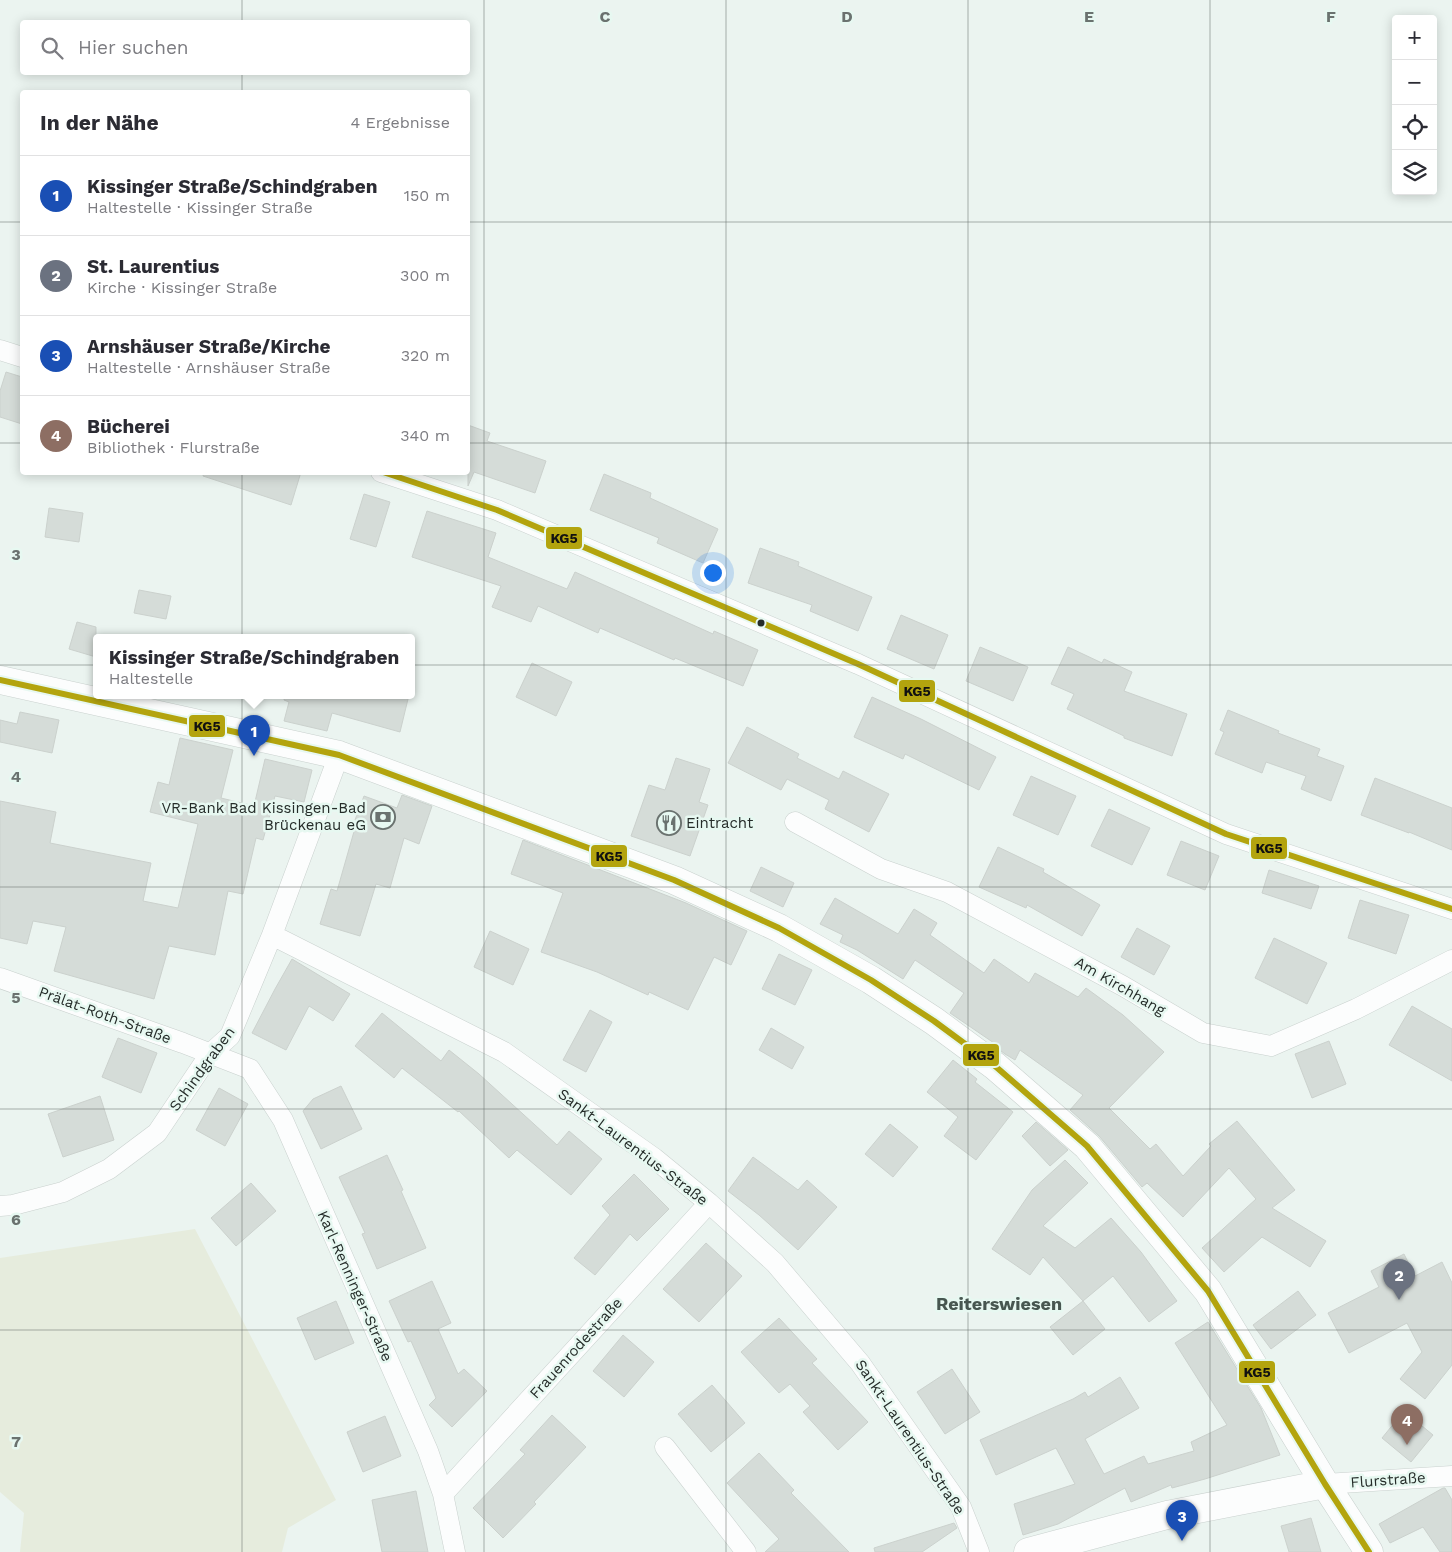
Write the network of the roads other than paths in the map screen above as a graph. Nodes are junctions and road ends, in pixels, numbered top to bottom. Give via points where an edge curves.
1 (0, 350) edge
2 (20, 356) edge
3 (390, 475) edge
4 (0, 680) edge
5 (339, 755) junction
6 (795, 822) dead end
7 (1452, 909) edge
8 (272, 936) junction
9 (1452, 960) edge
10 (0, 978) edge
11 (210, 1054) junction
12 (709, 1203) junction
13 (0, 1206) edge
14 (665, 1447) dead end
15 (1452, 1476) edge
16 (1325, 1484) junction
17 (443, 1494) junction
18 (455, 1552) edge
19 (746, 1552) edge
20 (979, 1552) edge
21 (1028, 1552) edge
22 (1369, 1552) edge

1 - 2 street
3 - 7 street via 497,510 858,664 1226,834
4 - 5 street
5 - 8 street, Schindgraben
5 - 16 street via 674,880 780,928 871,980 995,1066 1087,1146 1208,1291
6 - 9 street, Am Kirchhang via 881,869 947,892 1123,986 1203,1034 1271,1046 1356,1009
8 - 11 street, Schindgraben via 230,1036
8 - 12 street, Sankt-Laurentius-Straße via 504,1052 654,1158
10 - 11 street, Prälat-Roth-Straße
11 - 13 street, Schindgraben via 157,1133 109,1169 63,1192
11 - 17 street, Karl-Renninger-Straße via 250,1069 283,1120 428,1451
12 - 17 street, Frauenrodestraße
12 - 20 street, Sankt-Laurentius-Straße via 775,1263 860,1363 961,1507
14 - 19 street
15 - 16 street, Flurstraße
16 - 21 street via 1167,1515
16 - 22 street
17 - 18 street, Karl-Renninger-Straße

